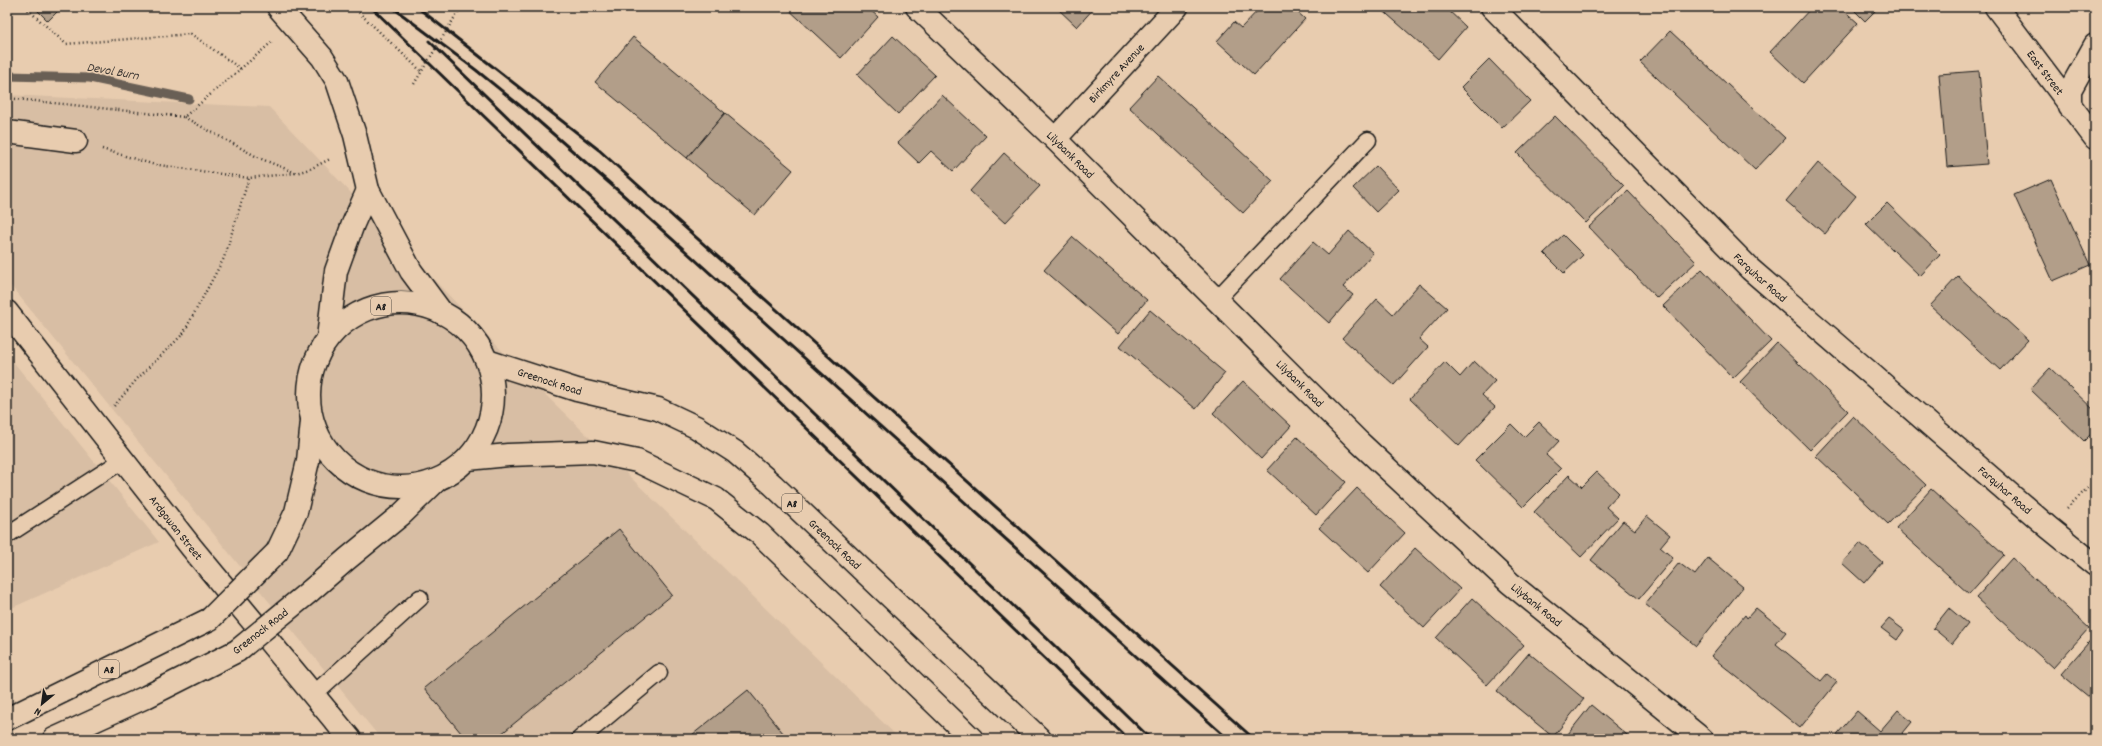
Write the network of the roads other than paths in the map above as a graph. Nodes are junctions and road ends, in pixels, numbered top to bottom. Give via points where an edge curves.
1 (278, 7) edge
2 (917, 7) edge
3 (1177, 7) edge
4 (1492, 7) edge
5 (1996, 7) edge
6 (2095, 45) edge
7 (2070, 107) junction
8 (7, 132) edge
9 (2095, 138) edge
10 (1055, 139) junction
11 (1368, 140) dead end
12 (76, 141) road end
13 (368, 190) junction
14 (1217, 299) junction
15 (7, 312) edge
16 (442, 313) junction
17 (328, 338) junction
18 (487, 361) junction
19 (312, 421) junction
20 (468, 459) junction
21 (123, 460) junction
22 (437, 480) junction
23 (7, 535) edge
24 (2095, 565) edge
25 (420, 598) dead end
26 (659, 673) dead end
27 (314, 694) junction
28 (7, 719) edge
29 (54, 739) edge
30 (350, 739) edge
31 (580, 739) edge
32 (972, 739) edge
33 (1040, 739) edge
34 (1702, 739) edge

1 - 13 main road via 322,57 337,81 355,135
2 - 10 main road, Lilybank Road
3 - 10 main road, Birkmyre Avenue
4 - 24 main road, Farquhar Road via 1750,269
5 - 7 main road, East Street
6 - 7 main road via 2070,90
7 - 9 main road, East Street
8 - 12 main road
10 - 14 main road, Lilybank Road
11 - 14 lane
13 - 16 main road via 411,271
13 - 17 main road via 336,271
14 - 34 main road, Lilybank Road via 1359,442 1510,584
15 - 21 main road, Ardgowan Street
16 - 17 main road, A8 via 418,304 393,303 368,309 346,320
16 - 18 main road, A8 via 461,325
17 - 19 main road, A8 via 317,356 310,377
18 - 20 main road, A8 via 493,387 492,413 483,438
18 - 33 main road, Greenock Road / A8 via 577,390 658,409 696,427 735,452 773,485
19 - 22 main road, A8 via 326,449 348,471 376,484 407,487
19 - 28 main road, A8, bridge via 308,461 296,512 277,552 210,619
20 - 22 main road, A8
20 - 32 main road via 593,452 637,461 716,498 760,534
21 - 23 lane
21 - 27 main road, Ardgowan Street via 192,548
22 - 29 main road, Greenock Road / A8, bridge via 402,514 237,651 146,697
25 - 27 lane
26 - 31 lane
27 - 30 main road, Ardgowan Street

